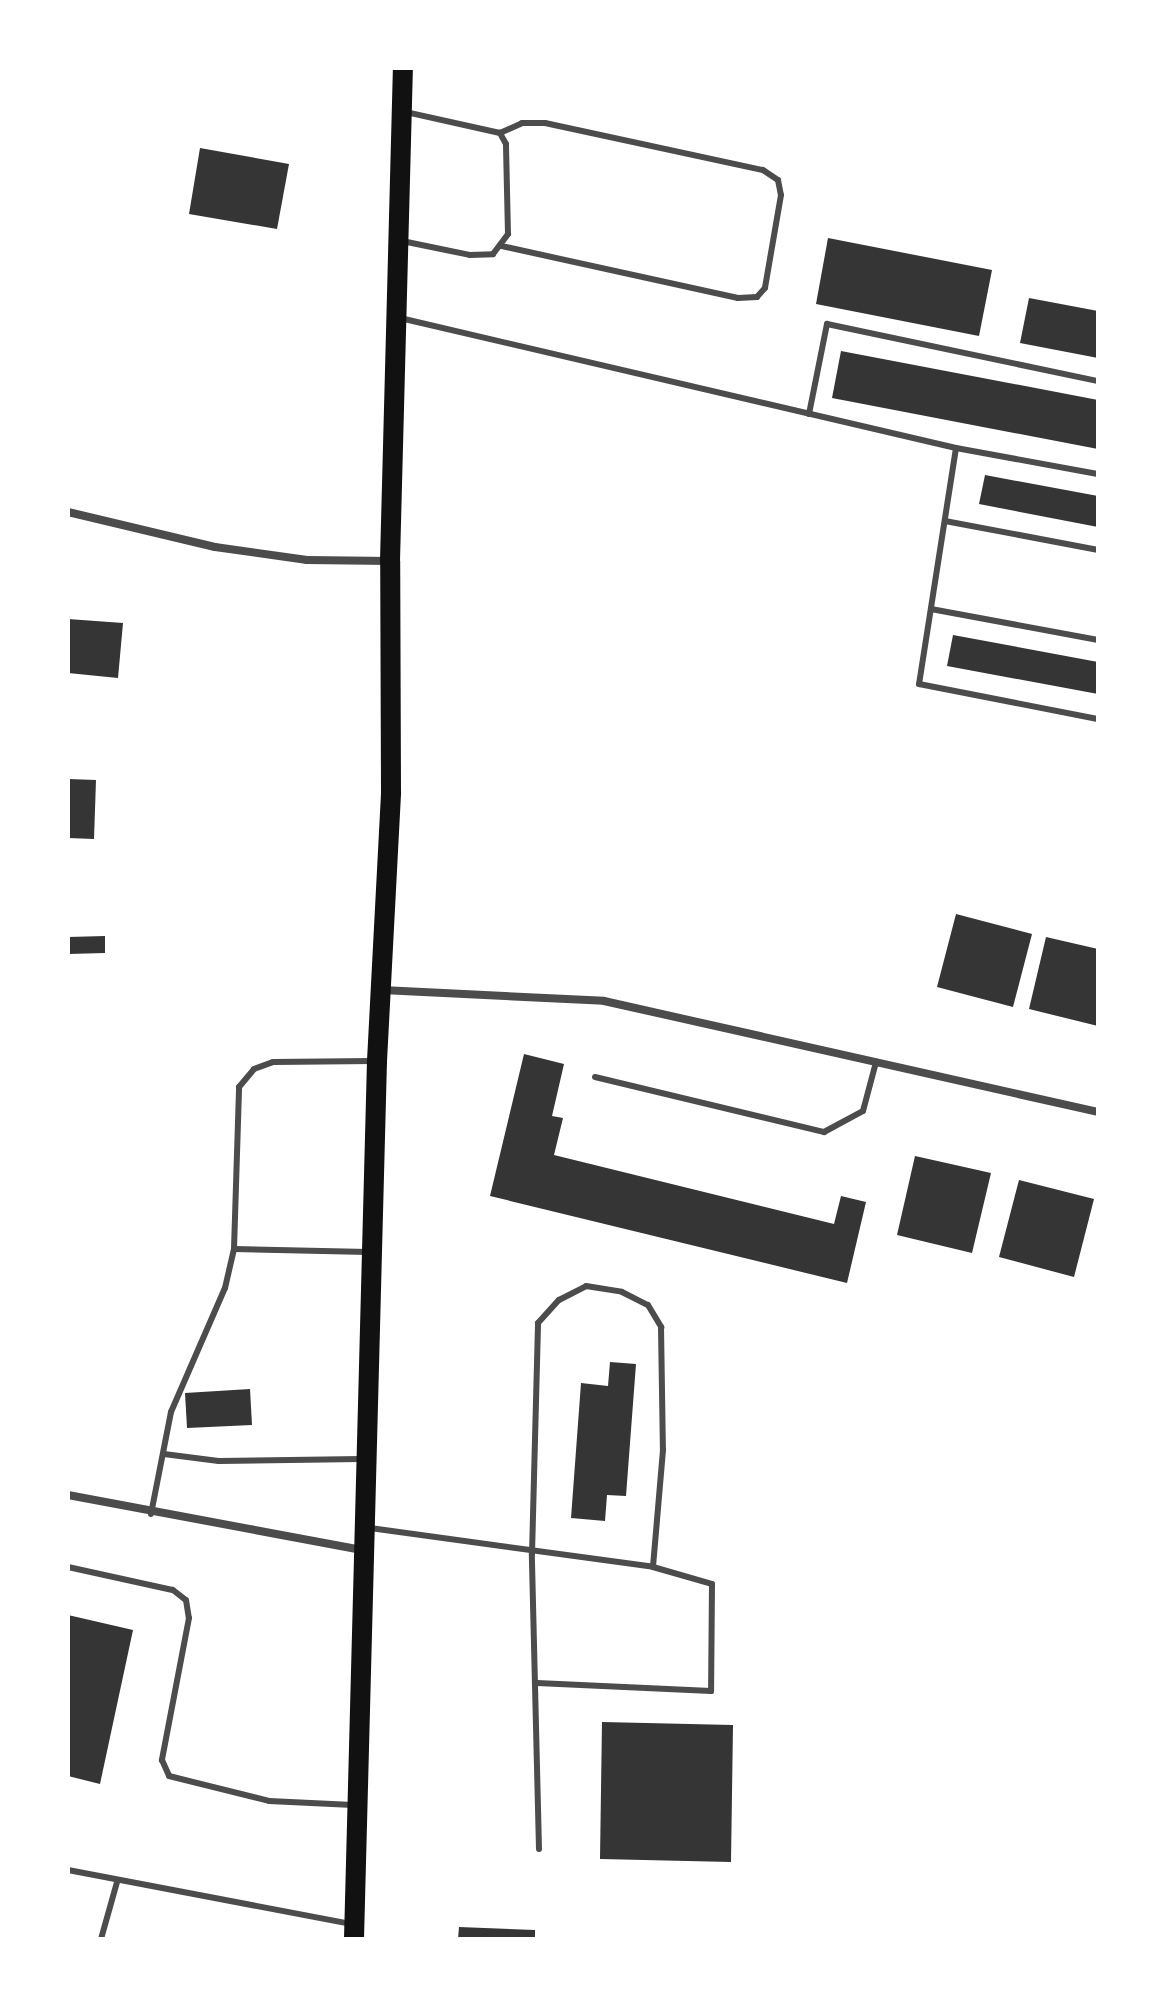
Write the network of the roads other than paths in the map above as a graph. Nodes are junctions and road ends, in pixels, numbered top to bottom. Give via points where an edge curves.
1 (403, 68) edge
2 (402, 111) junction
3 (500, 133) junction
4 (397, 240) junction
5 (501, 246) junction
6 (397, 317) junction
7 (1098, 381) edge
8 (809, 414) junction
9 (956, 448) junction
10 (1098, 474) edge
11 (68, 512) edge
12 (945, 521) junction
13 (1098, 550) edge
14 (390, 561) junction
15 (931, 609) junction
16 (1098, 640) edge
17 (1098, 719) edge
18 (381, 990) junction
19 (377, 1061) junction
20 (876, 1062) junction
21 (595, 1077) dead end
22 (1098, 1112) edge
23 (234, 1249) junction
24 (371, 1252) junction
25 (164, 1454) junction
26 (369, 1459) junction
27 (68, 1495) edge
28 (151, 1514) junction
29 (367, 1528) junction
30 (367, 1550) junction
31 (532, 1554) junction
32 (68, 1567) edge
33 (653, 1567) junction
34 (537, 1683) junction
35 (360, 1805) junction
36 (539, 1849) dead end
37 (68, 1870) edge
38 (117, 1882) junction
39 (355, 1932) edge
40 (101, 1939) edge

1 - 2 main road
2 - 3 lane
2 - 4 main road
3 - 5 lane via 506,144 508,234
3 - 5 lane via 522,123 545,123 763,170 778,180 781,195 765,288 757,297 738,298
4 - 5 lane via 470,255 493,254
4 - 6 main road
6 - 8 lane
6 - 14 main road
7 - 8 lane via 827,324
8 - 9 lane
9 - 10 lane
9 - 12 lane
11 - 14 street via 215,547 307,560
12 - 13 lane
12 - 15 lane
14 - 18 main road via 391,792
15 - 16 lane
15 - 17 lane via 919,684
18 - 19 main road
18 - 20 street via 604,1001
19 - 23 lane via 273,1062 254,1069 239,1087
19 - 24 main road
20 - 21 lane via 863,1111 824,1132
20 - 22 street
23 - 24 lane
23 - 25 lane via 225,1288 171,1412
24 - 26 main road
25 - 26 lane via 219,1461
25 - 28 lane
26 - 29 main road
27 - 28 street
28 - 30 street
29 - 30 main road
29 - 31 lane
30 - 35 main road
31 - 33 lane
31 - 33 lane via 538,1323 559,1300 586,1286 622,1292 648,1305 661,1327 663,1450
31 - 34 lane
32 - 35 lane via 173,1590 186,1600 189,1618 162,1760 173,1780 269,1801
33 - 34 lane via 712,1584 711,1691
34 - 36 lane
35 - 39 main road
37 - 38 lane
38 - 39 lane
38 - 40 lane

